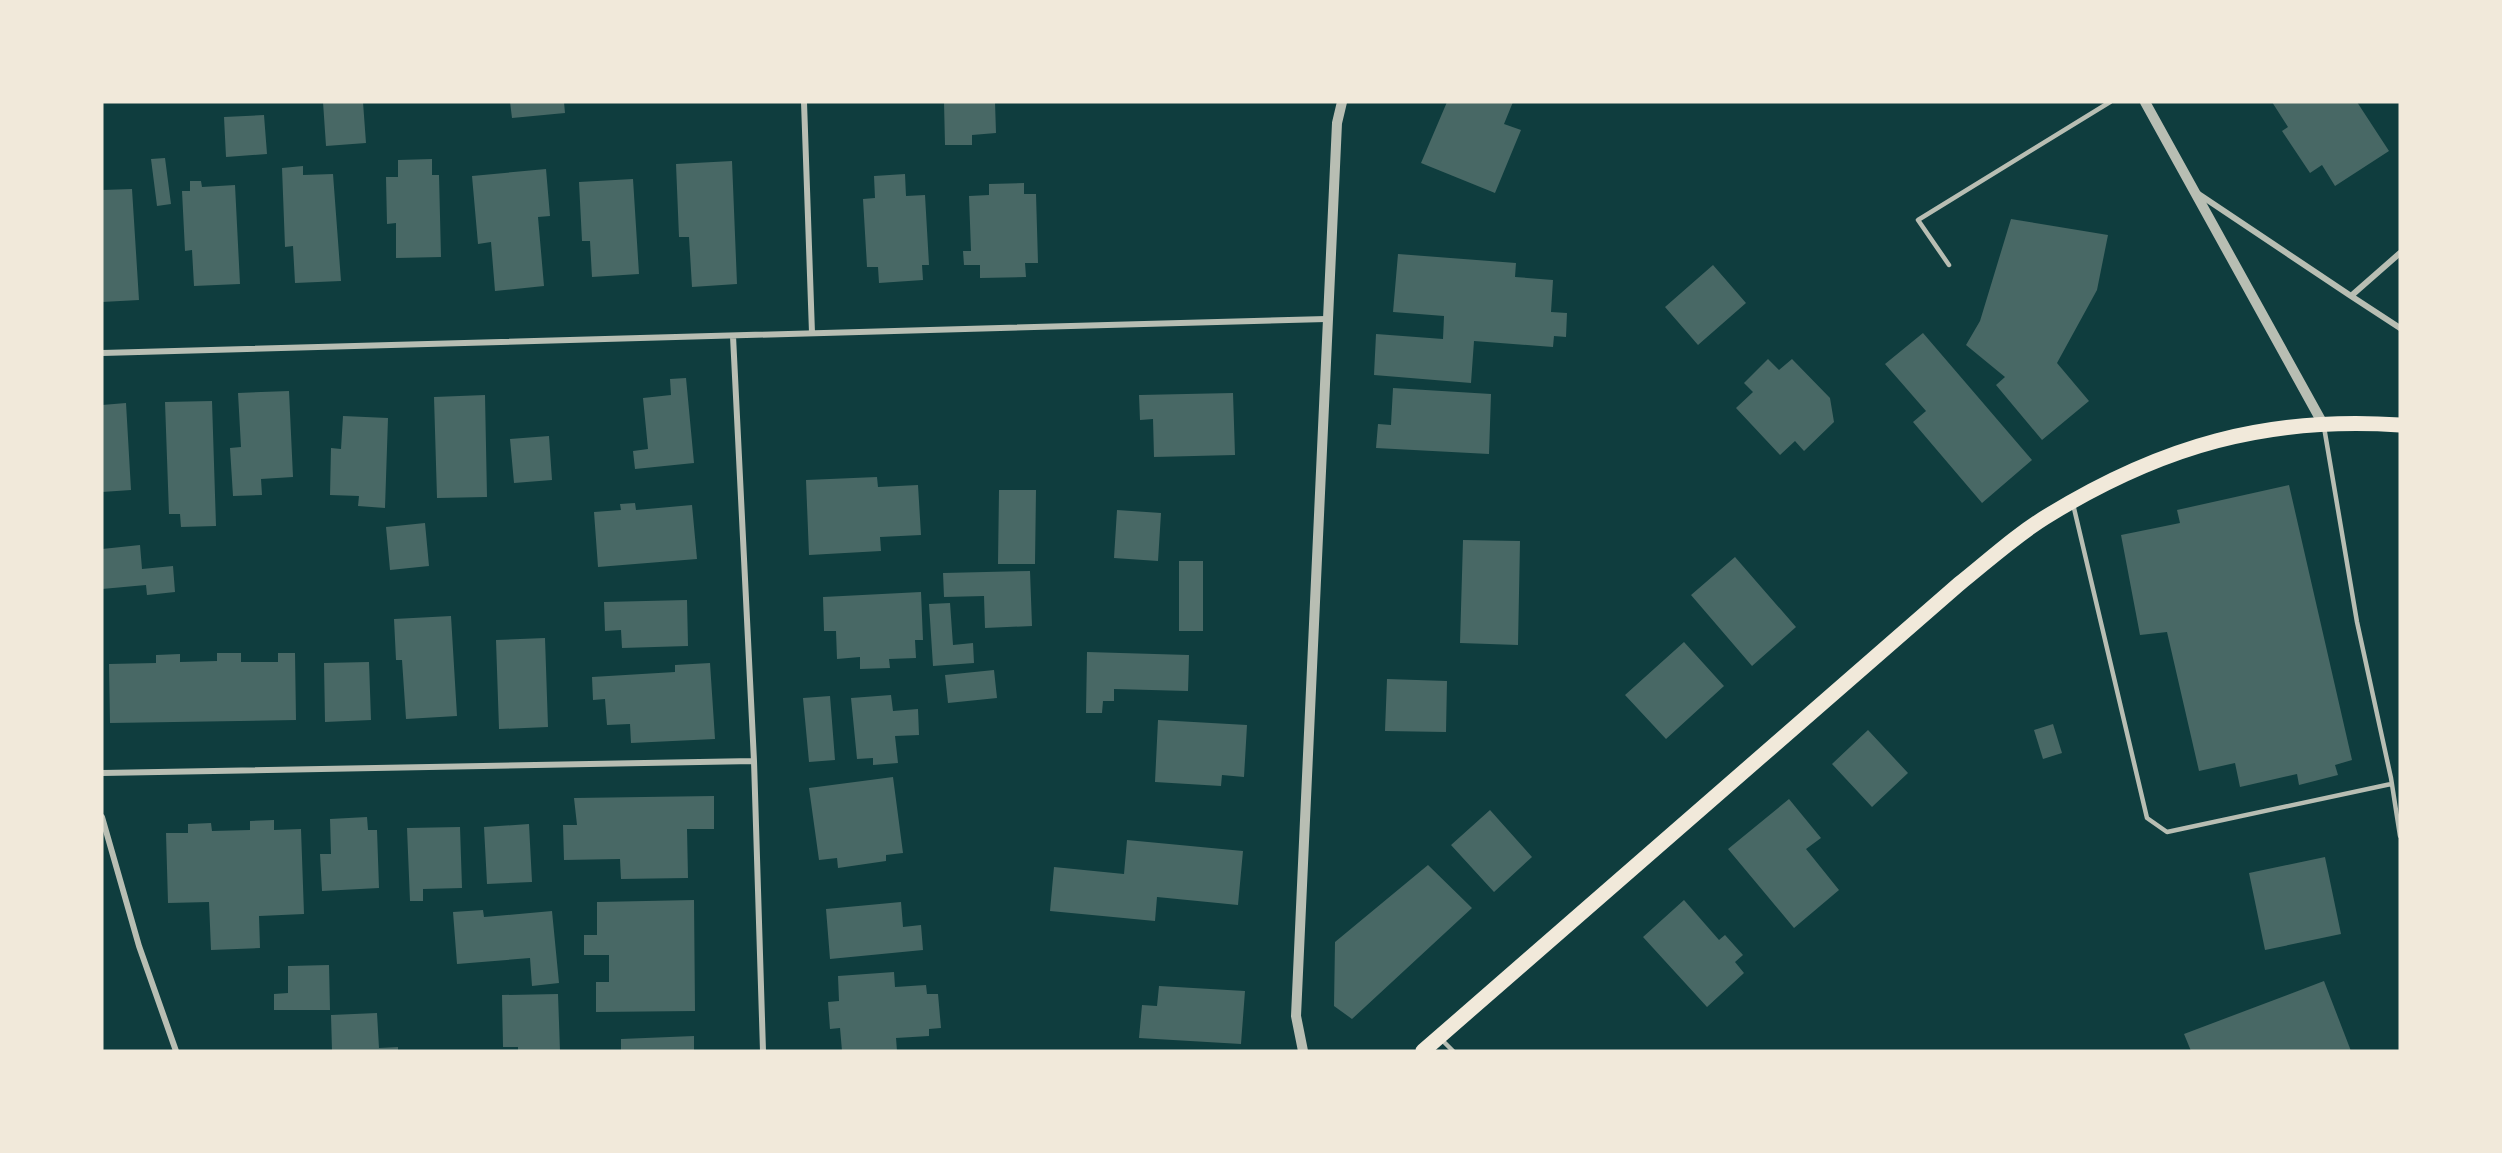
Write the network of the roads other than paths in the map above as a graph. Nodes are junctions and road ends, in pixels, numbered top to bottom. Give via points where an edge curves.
1 (804, 102) edge
2 (1342, 102) edge
3 (2110, 102) edge
4 (2145, 102) edge
5 (2195, 192) junction
6 (2400, 253) edge
7 (1949, 265) dead end
8 (2351, 296) junction
9 (1326, 319) junction
10 (2400, 328) edge
11 (812, 333) junction
12 (733, 336) junction
13 (102, 353) edge
14 (2323, 424) junction
15 (2400, 425) edge
16 (2073, 501) junction
17 (754, 761) junction
18 (102, 773) edge
19 (2391, 784) junction
20 (102, 817) edge
21 (2400, 836) edge
22 (1439, 1037) junction
23 (176, 1051) edge
24 (763, 1051) edge
25 (1304, 1051) edge
26 (1423, 1051) edge
27 (1453, 1051) edge

1 - 11 street
2 - 9 street via 1337,123
3 - 7 lane via 1918,220
4 - 5 street
5 - 8 street
5 - 14 street
6 - 8 street
8 - 10 street
9 - 11 street
9 - 25 street via 1296,1016
11 - 12 street
12 - 13 street
12 - 17 street
14 - 15 main road
14 - 16 main road via 2258,431 2199,444 2147,462
14 - 19 lane via 2357,622
16 - 19 lane via 2147,818 2167,832
16 - 22 main road via 1959,584
17 - 18 street
17 - 24 street
19 - 21 lane
20 - 23 street via 139,946
22 - 26 main road
22 - 27 lane

